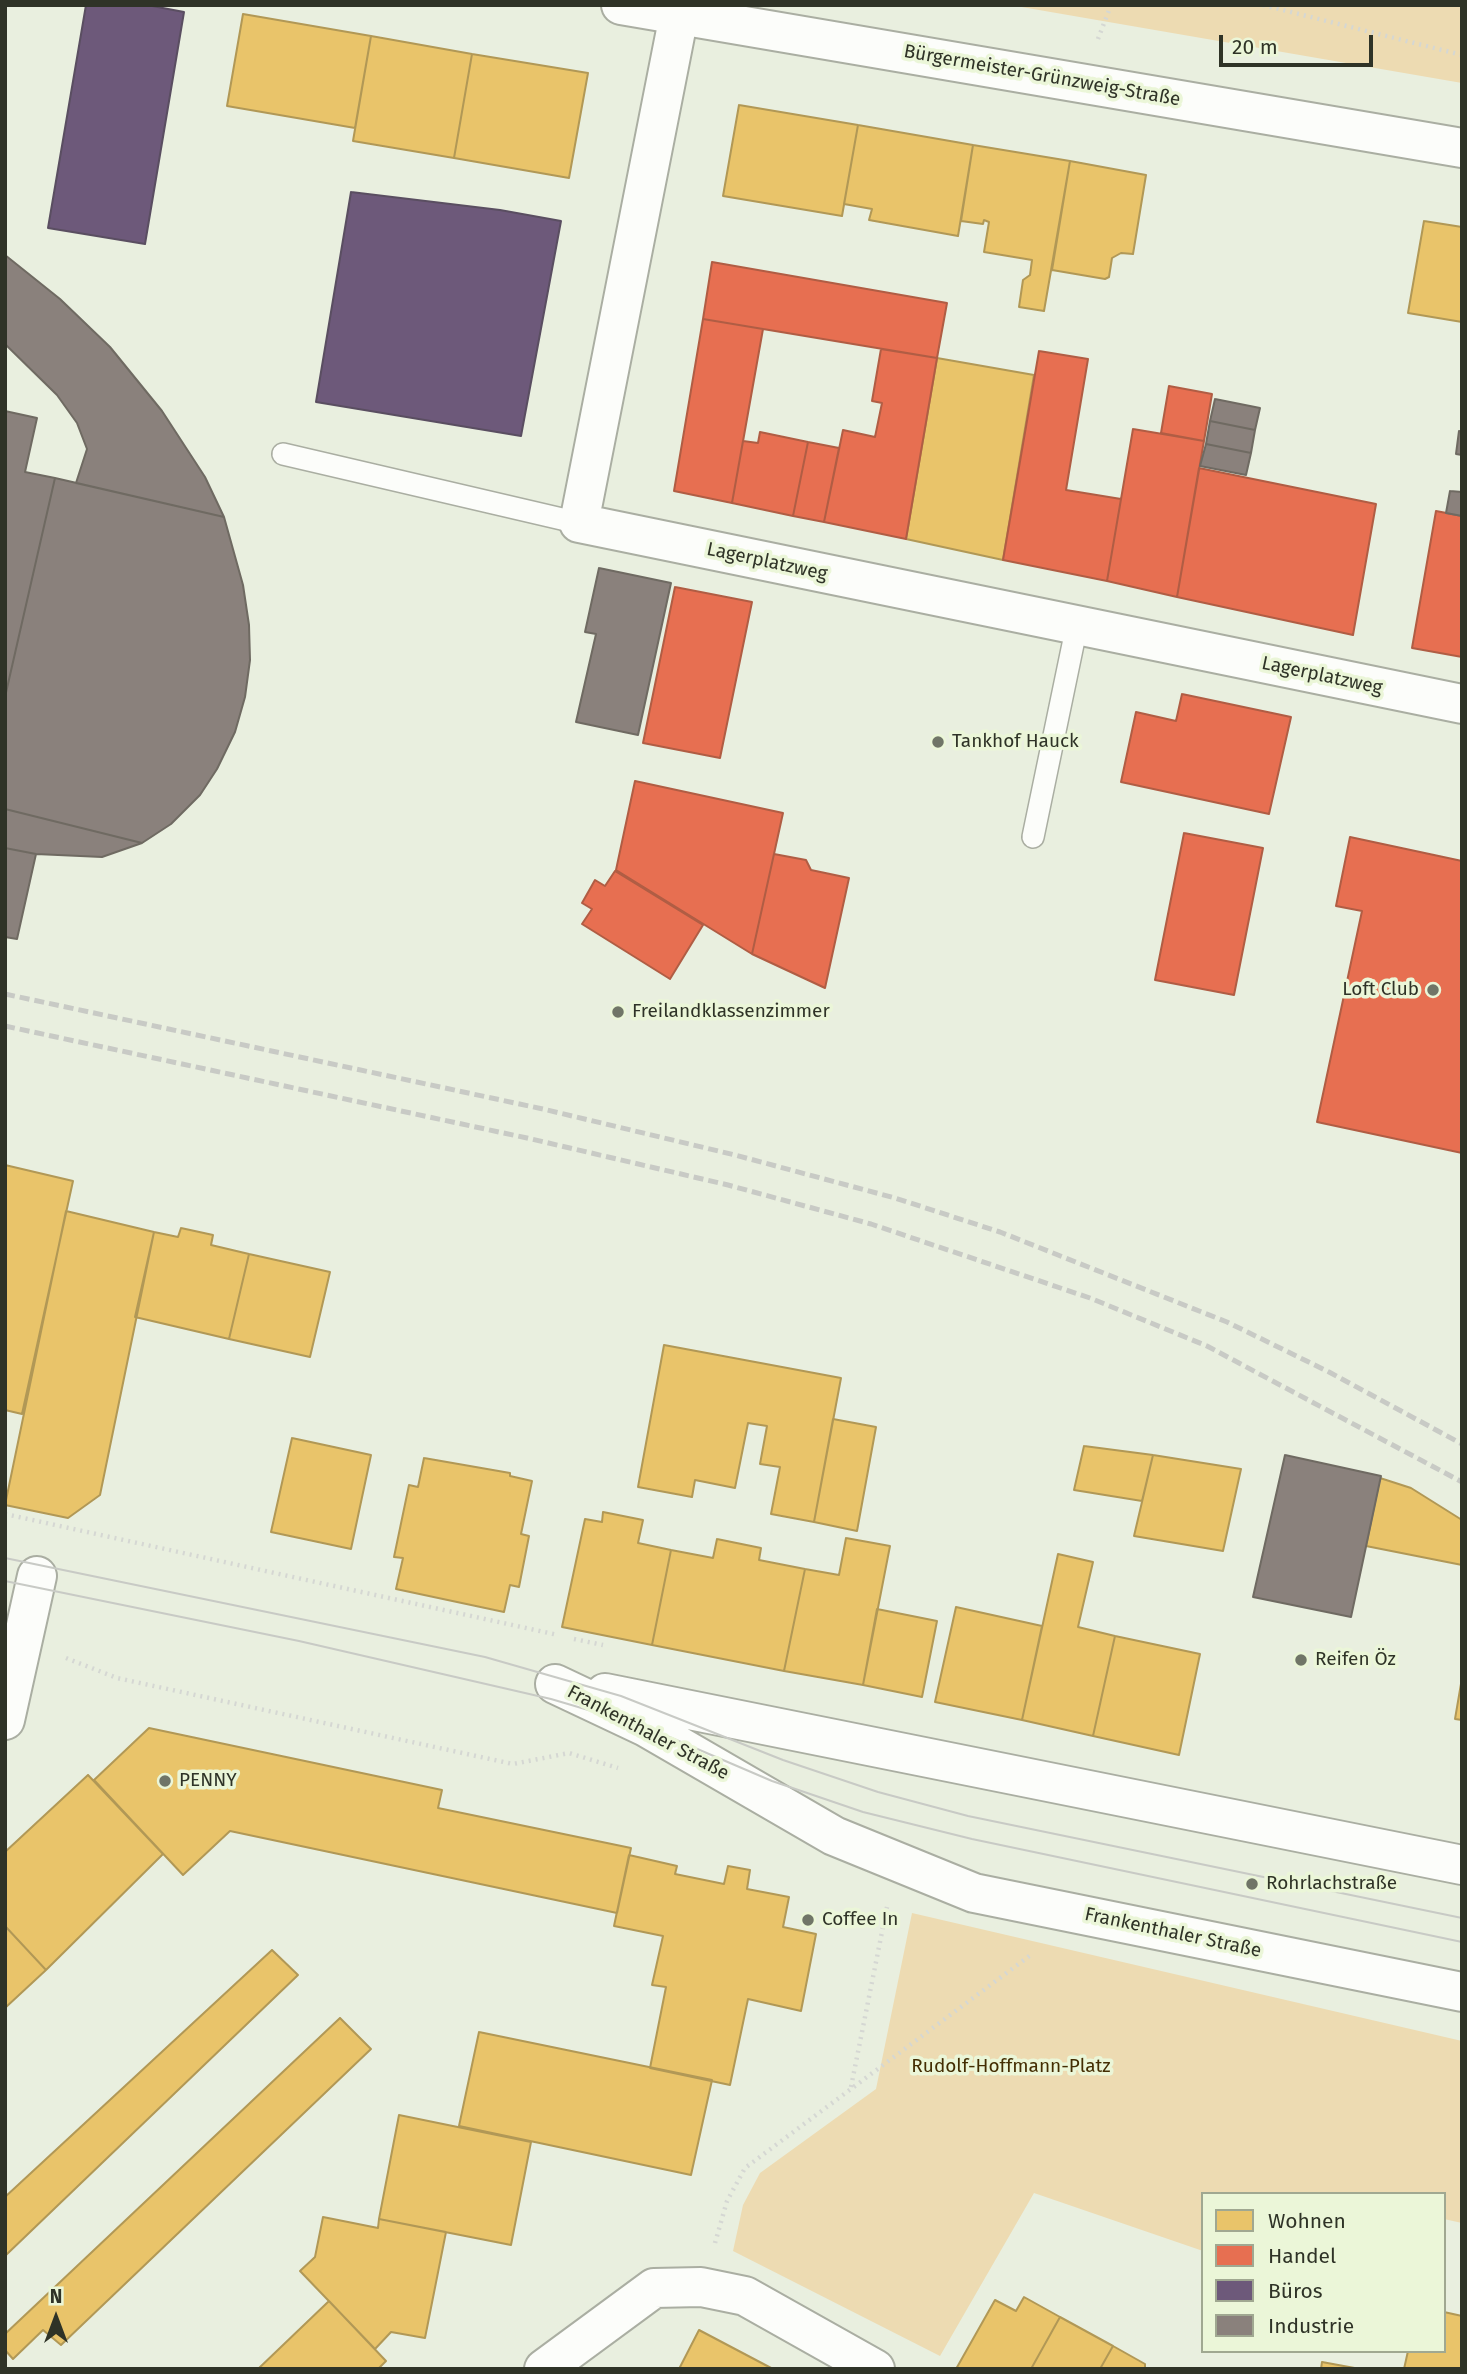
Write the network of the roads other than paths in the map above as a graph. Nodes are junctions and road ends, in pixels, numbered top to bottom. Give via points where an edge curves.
1 (621, 5) edge
2 (679, 15) junction
3 (1462, 148) edge
4 (283, 454) dead end
5 (579, 523) junction
6 (1077, 625) junction
7 (1462, 704) edge
8 (1033, 837) dead end
9 (37, 1576) dead end
10 (5, 1720) edge
11 (1462, 1865) edge
12 (1462, 1992) edge
13 (544, 2369) edge
14 (875, 2369) edge

1 - 2 street, Bürgermeister-Grünzweig-Straße
2 - 3 street, Bürgermeister-Grünzweig-Straße
2 - 5 street
4 - 5 lane
5 - 6 street, Lagerplatzweg
6 - 7 street, Lagerplatzweg
6 - 8 lane
9 - 10 street
11 - 12 street, Frankenthaler Straße via 555,1684 646,1727 834,1836 974,1893
13 - 14 street via 654,2288 701,2287 745,2296

